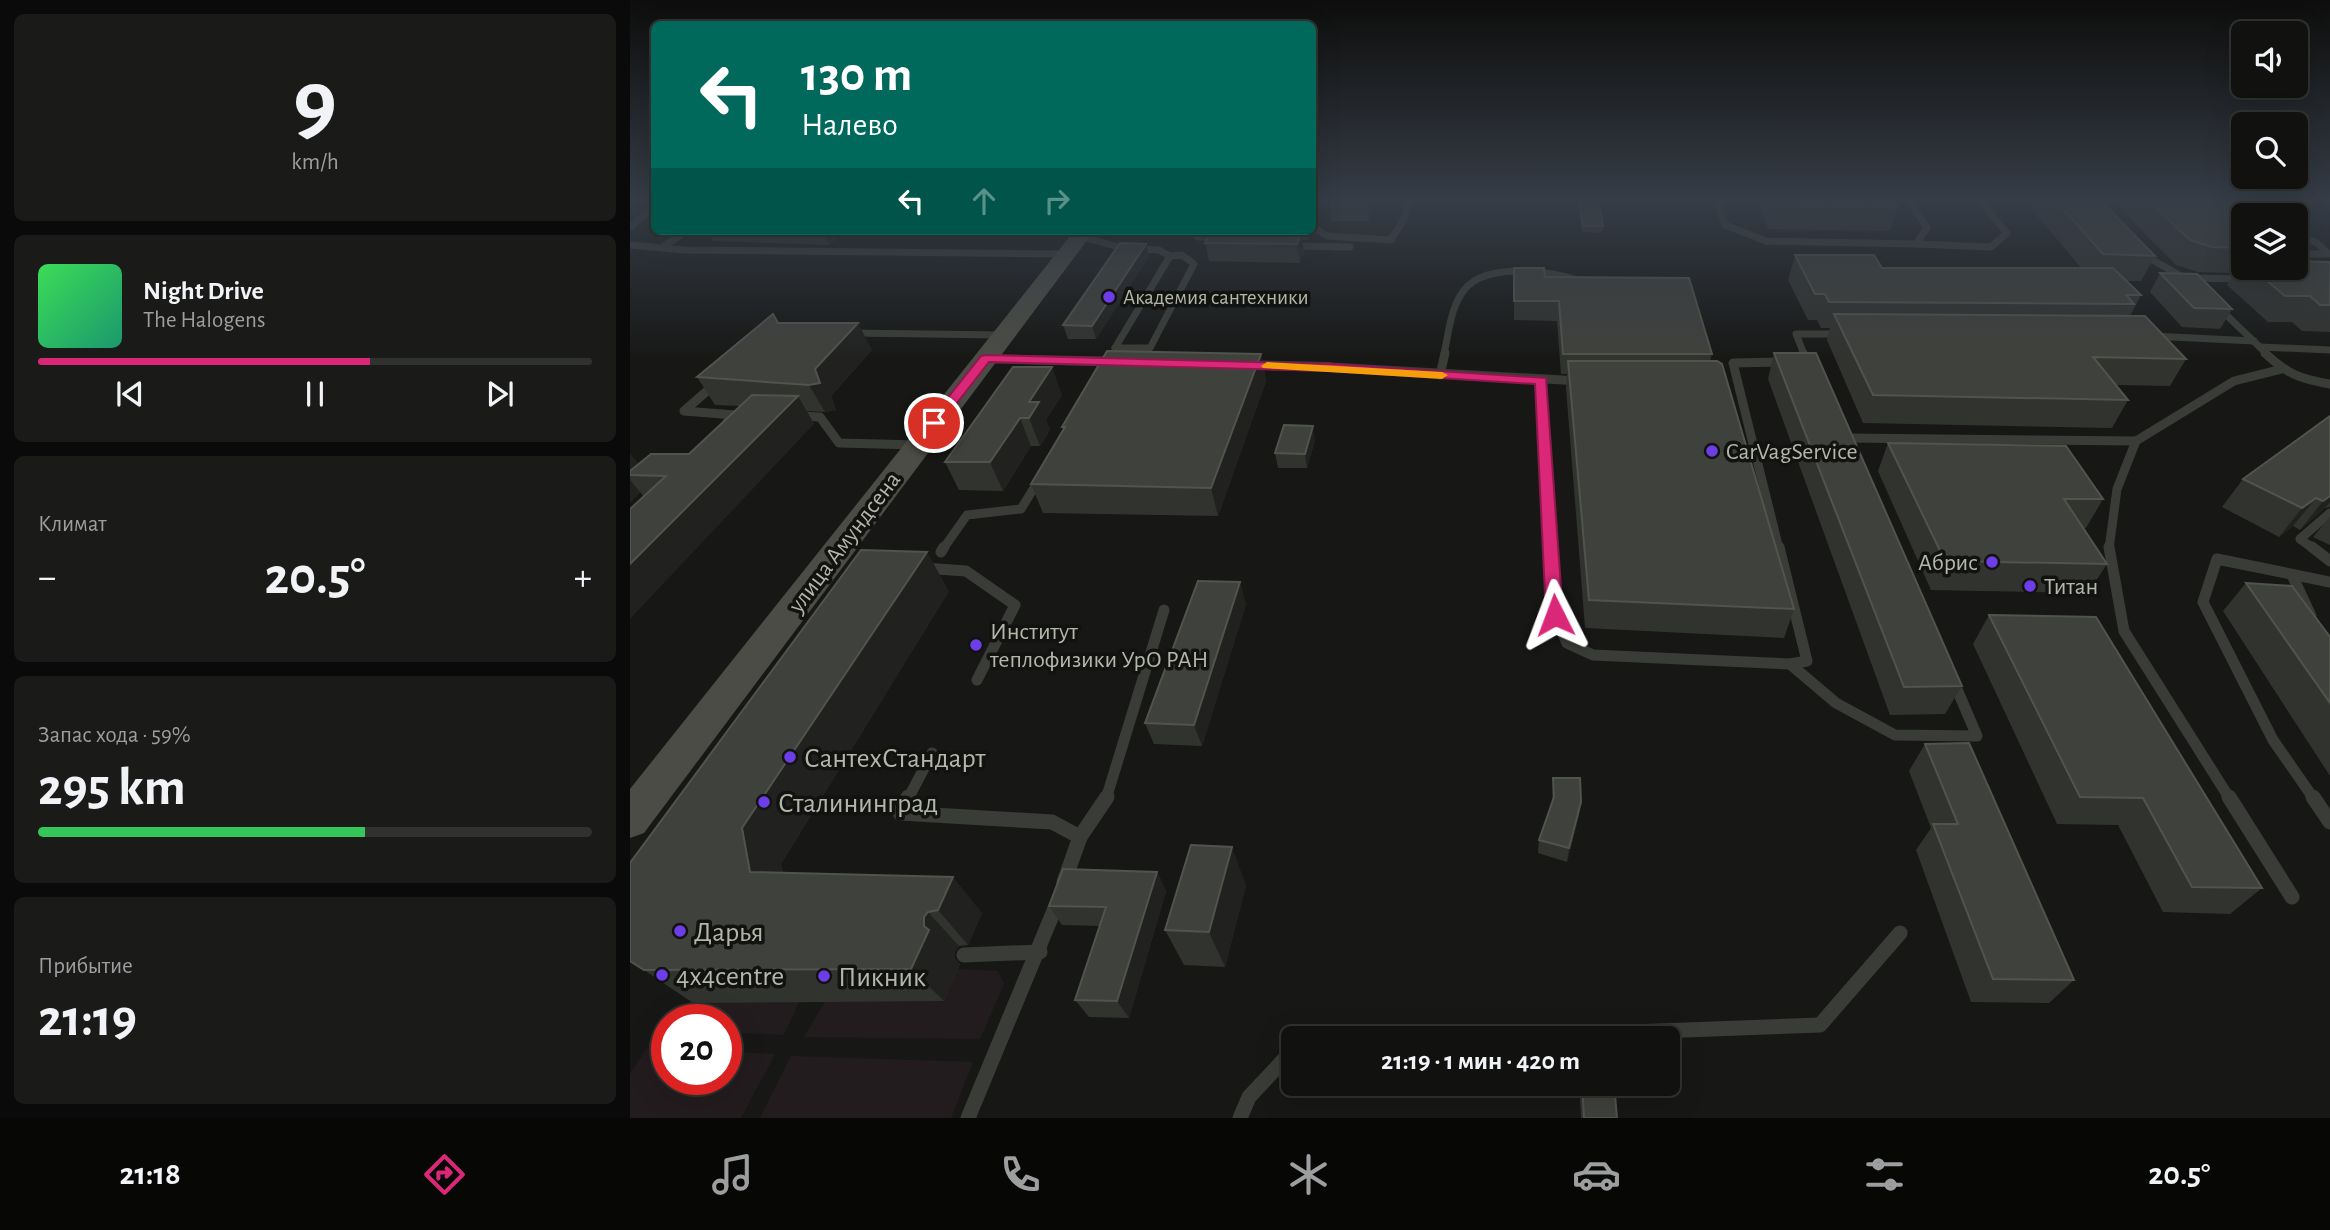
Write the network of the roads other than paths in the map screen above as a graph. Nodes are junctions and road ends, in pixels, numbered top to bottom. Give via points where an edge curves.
1 (1067, 253) edge
2 (1167, 253) edge
3 (2142, 253) edge
4 (2328, 253) edge
5 (2308, 254) edge
6 (1170, 256) junction
7 (2187, 278) junction
8 (2231, 279) edge
9 (1592, 282) edge
10 (2197, 287) edge
11 (2206, 296) edge
12 (841, 333) edge
13 (1859, 334) edge
14 (1003, 335) junction
15 (2135, 336) edge
16 (2257, 344) junction
17 (2330, 350) edge
18 (985, 359) junction
19 (1165, 363) edge
20 (1220, 364) edge
21 (1331, 367) joint
22 (2282, 369) junction
23 (1440, 375) junction
24 (724, 376) edge
25 (1541, 380) junction
26 (1592, 381) edge
27 (1724, 381) edge
28 (1737, 381) junction
29 (2330, 384) edge
30 (735, 415) junction
31 (748, 415) edge
32 (786, 416) edge
33 (716, 432) edge
34 (2136, 441) junction
35 (918, 445) junction
36 (1853, 450) edge
37 (1047, 465) edge
38 (2330, 513) edge
39 (942, 552) dead end
40 (2330, 561) edge
41 (911, 567) edge
42 (2292, 575) junction
43 (2330, 582) edge
44 (1164, 610) dead end
45 (2319, 633) edge
46 (1790, 664) junction
47 (1951, 674) edge
48 (977, 680) dead end
49 (932, 753) dead end
50 (641, 790) edge
51 (630, 820) edge
52 (2330, 822) edge
53 (1080, 837) junction
54 (2292, 897) dead end
55 (1900, 933) dead end
56 (1040, 952) junction
57 (964, 955) dead end
58 (1680, 1030) edge
59 (1281, 1063) edge
60 (968, 1118) edge
61 (1240, 1118) edge

1 - 14 main road, улица Амундсена
2 - 6 lane
3 - 7 lane
4 - 5 lane
6 - 6 lane via 1150,290 1115,348 1150,348 1194,264 1182,255
7 - 8 lane
7 - 10 lane
9 - 23 lane via 1536,272 1498,273 1470,283 1460,295
11 - 16 lane
12 - 14 lane
13 - 28 lane via 1796,334 1810,367 1733,363
14 - 18 main road, улица Амундсена
15 - 16 lane
16 - 17 lane
16 - 22 lane
18 - 19 street via 1106,367
18 - 35 main road, улица Амундсена
20 - 21 street
21 - 23 lane
22 - 29 lane
22 - 34 lane via 2234,381
23 - 25 lane
24 - 30 lane via 684,411
25 - 26 lane
25 - 46 lane via 1555,615 1567,643 1593,655
27 - 28 lane
28 - 46 lane via 1807,661
30 - 31 lane
30 - 33 lane
32 - 35 lane via 820,417 839,443
34 - 36 lane via 1845,432
34 - 54 lane via 2117,489 2109,549 2124,631
35 - 50 main road, улица Амундсена via 836,562
37 - 39 lane via 1021,509 967,515
38 - 40 lane via 2300,539
41 - 48 lane via 966,571 1015,605
42 - 43 lane
42 - 45 lane
42 - 52 lane via 2217,559 2203,602 2273,740
44 - 53 lane via 1105,799
46 - 47 lane via 1836,703 1895,735 1978,736
49 - 53 lane via 900,813 1052,822
50 - 51 main road, улица Амундсена
53 - 56 lane
55 - 58 lane via 1819,1025
56 - 57 lane
56 - 60 lane
59 - 61 lane via 1249,1097

